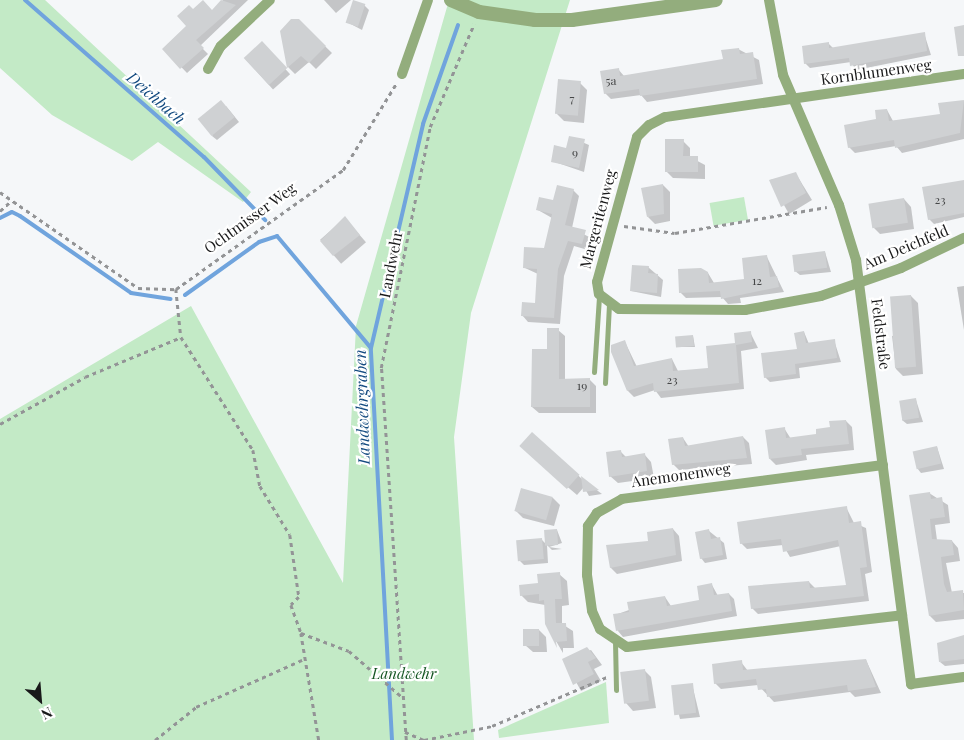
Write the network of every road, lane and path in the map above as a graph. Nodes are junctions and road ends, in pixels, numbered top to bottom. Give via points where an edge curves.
1 (270, 0) edge
2 (428, 0) edge
3 (450, 0) edge
4 (716, 0) edge
5 (769, 0) edge
6 (479, 12) junction
7 (208, 69) dead end
8 (402, 74) joint
9 (964, 74) edge
10 (792, 100) junction
11 (0, 192) edge
12 (10, 202) junction
13 (839, 205) junction
14 (0, 211) edge
15 (609, 225) junction
16 (964, 238) edge
17 (859, 284) junction
18 (176, 290) junction
19 (599, 294) junction
20 (609, 304) junction
21 (181, 337) junction
22 (594, 372) dead end
23 (605, 383) dead end
24 (0, 424) edge
25 (883, 465) junction
26 (902, 616) junction
27 (301, 633) junction
28 (615, 641) junction
29 (302, 660) junction
30 (615, 674) junction
31 (964, 677) edge
32 (616, 690) dead end
33 (400, 696) junction
34 (405, 732) junction
35 (156, 740) edge
36 (319, 740) edge
37 (406, 740) edge
38 (424, 740) edge

1 - 7 street via 221,46
2 - 8 street
3 - 6 street
4 - 6 street via 572,20 505,18
5 - 10 street, Feldstraße via 777,53
6 - 33 path, Landwehr via 430,127 381,368
8 - 18 path, Ochtmisser Weg via 343,170
9 - 10 street, Kornblumenweg
10 - 13 street, Feldstraße
10 - 15 street, Margeritenweg via 665,117 649,125 637,137
11 - 12 path
12 - 14 path
12 - 18 path via 138,288
13 - 15 path via 675,233 650,226
13 - 17 street, Feldstraße
15 - 19 street, Margeritenweg via 598,270
16 - 17 street, Am Deichfeld
17 - 20 street via 821,296 745,310 619,309
17 - 25 street, Feldstraße
18 - 21 path
19 - 20 street
19 - 22 lane
20 - 23 lane
21 - 24 path via 85,377
21 - 27 path via 253,450 260,486 290,535 299,597 291,605
25 - 26 street, Feldstraße
25 - 28 street, Anemonenweg via 644,493 597,513 588,526 587,575 592,611 600,629
26 - 28 street via 645,647
26 - 31 street, Feldstraße via 911,684
27 - 29 path
27 - 33 path via 349,651
28 - 30 lane
29 - 35 path via 196,707
29 - 36 path
30 - 32 lane
30 - 38 path via 492,726
33 - 34 path, Landwehr
34 - 37 path, Landwehr
34 - 38 path

